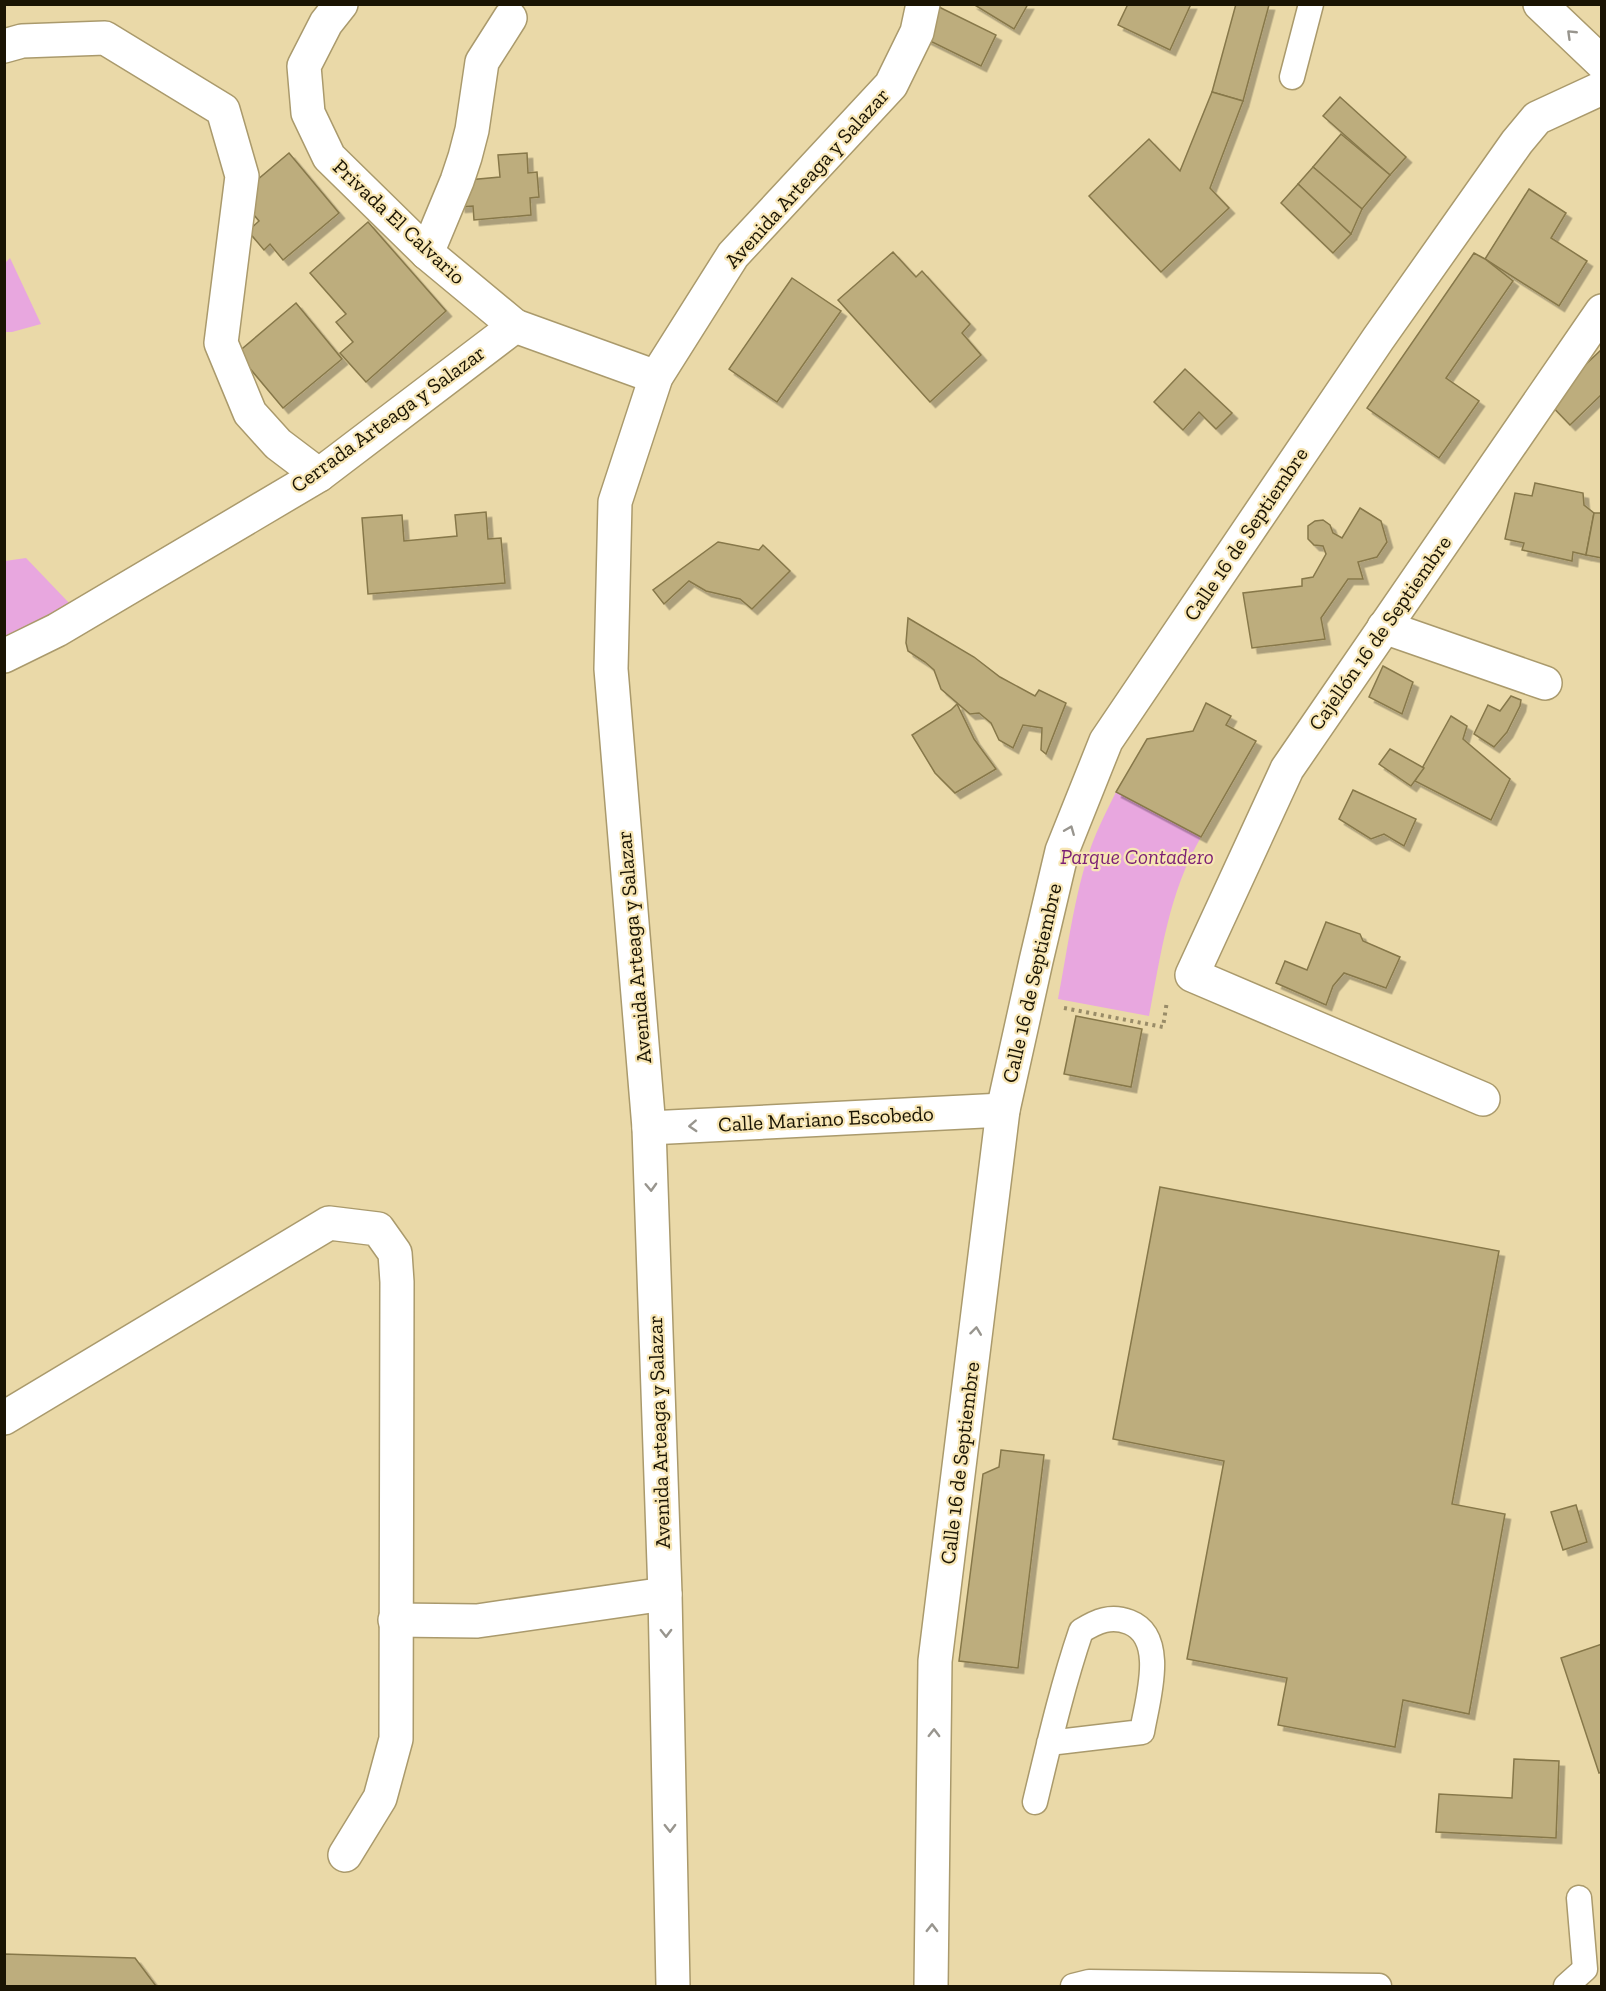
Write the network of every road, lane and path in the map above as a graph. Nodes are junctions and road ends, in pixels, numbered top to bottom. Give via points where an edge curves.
1 (341, 4) edge
2 (923, 4) edge
3 (1311, 4) edge
4 (1540, 4) edge
5 (510, 18) dead end
6 (4, 46) edge
7 (1602, 63) edge
8 (1292, 77) dead end
9 (1602, 88) edge
10 (427, 253) junction
11 (1602, 311) edge
12 (515, 326) junction
13 (656, 377) junction
14 (319, 475) junction
15 (1384, 627) junction
16 (4, 656) edge
17 (1545, 683) dead end
18 (1028, 1001) junction
19 (1165, 1012) dead end
20 (1482, 1099) dead end
21 (1003, 1110) junction
22 (649, 1128) junction
23 (4, 1418) edge
24 (665, 1594) junction
25 (395, 1620) junction
26 (1049, 1743) junction
27 (1035, 1802) dead end
28 (345, 1855) dead end
29 (1580, 1898) dead end
30 (673, 1986) edge
31 (931, 1986) edge
32 (1073, 1986) edge
33 (1379, 1986) edge
34 (1566, 1986) edge

1 - 10 street, Privada El Calvario via 326,22 304,66 308,113 329,157
2 - 13 street, Avenida Arteaga y Salazar via 917,32 891,86 733,255
3 - 8 lane
7 -> 4 street
5 - 10 street via 482,62 465,157
6 - 14 street via 22,41 105,38 223,110 242,176 221,343 250,412 278,444
18 -> 9 street, Calle 16 de Septiembre via 1062,851 1106,741 1516,142 1537,117
10 - 12 street, Privada El Calvario
11 - 15 street, Cajellón 16 de Septiembre
12 - 13 street
12 - 14 street, Cerrada Arteaga y Salazar
13 - 22 street, Avenida Arteaga y Salazar via 615,502 611,669
14 - 16 street, Cerrada Arteaga y Salazar via 57,630
15 - 17 street
15 - 20 street, Cajellón 16 de Septiembre via 1287,769 1192,975
18 - 19 path via 1163,1027
18 - 21 street, Calle 16 de Septiembre
21 -> 22 street, Calle Mariano Escobedo
31 -> 21 street, Calle 16 de Septiembre via 935,1661
22 -> 24 street, Avenida Arteaga y Salazar
23 - 25 street via 329,1223 378,1230 395,1253 397,1282
24 - 25 street via 477,1621
24 -> 30 street, Avenida Arteaga y Salazar
25 - 28 street via 396,1739 380,1798
26 - 26 lane via 1142,1732 1153,1662 1149,1639 1135,1624 1119,1618 1099,1620 1081,1631
26 - 27 lane
29 - 34 lane via 1585,1969
32 - 33 lane via 1089,1982

